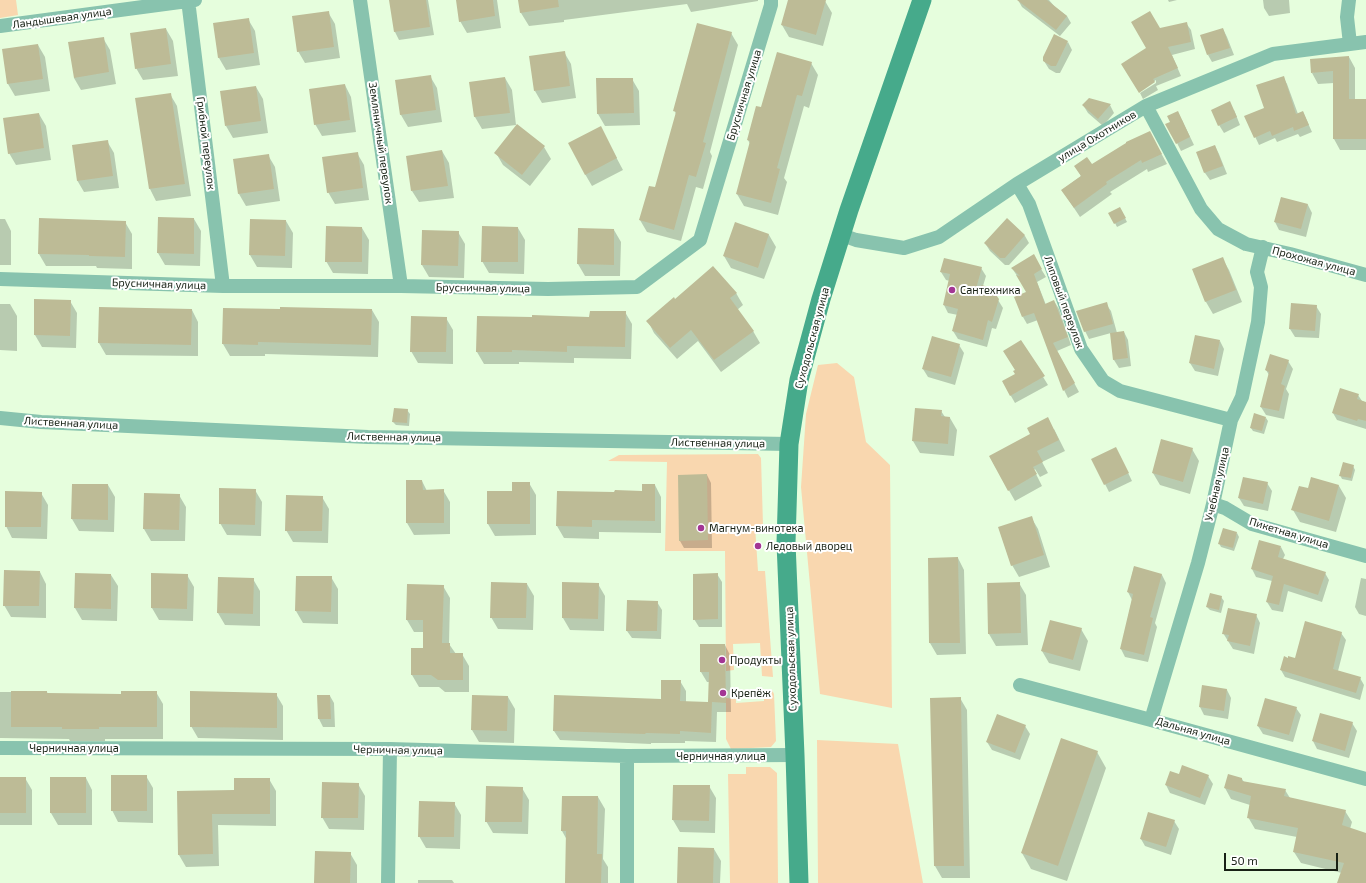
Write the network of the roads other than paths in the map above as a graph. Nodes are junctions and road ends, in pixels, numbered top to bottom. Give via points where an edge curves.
1 (190, 0) edge
2 (360, 0) edge
3 (771, 0) edge
4 (922, 0) edge
5 (1349, 0) edge
6 (0, 26) edge
7 (1366, 42) edge
8 (1350, 44) junction
9 (1146, 106) junction
10 (1017, 184) junction
11 (842, 235) junction
12 (1263, 247) junction
13 (1366, 275) edge
14 (0, 279) edge
15 (223, 286) junction
16 (401, 286) junction
17 (0, 418) edge
18 (1231, 420) junction
19 (789, 444) junction
20 (1213, 504) junction
21 (1366, 556) edge
22 (1020, 686) dead end
23 (1151, 720) junction
24 (0, 748) edge
25 (390, 749) junction
26 (795, 755) junction
27 (627, 756) junction
28 (1366, 779) edge
29 (388, 883) edge
30 (627, 883) edge
31 (799, 883) edge

1 - 6 street, Ландышевая улица
1 - 15 street, Грибной переулок
2 - 16 street, Земляничный переулок
3 - 16 street, Брусничная улица via 700,240 637,287 548,289
4 - 11 main road, Суходольская улица
5 - 8 street via 1347,17
7 - 8 street, улица Охотников
8 - 9 street, улица Охотников via 1273,54
9 - 10 street, улица Охотников
9 - 12 street, Прохожая улица via 1200,209 1218,229 1246,244
10 - 11 street, улица Охотников via 940,237 904,248 856,240
10 - 18 street, Липовый переулок via 1029,204 1081,349 1103,381 1120,391
11 - 19 main road, Суходольская улица via 799,380
12 - 13 street, Прохожая улица
12 - 18 street, Учебная улица via 1257,272 1261,287 1258,322 1242,397
14 - 15 street, Брусничная улица
15 - 16 street, Брусничная улица
17 - 19 street, Лиственная улица via 368,437
18 - 20 street, Учебная улица
19 - 26 main road, Суходольская улица via 786,542
20 - 21 street, Пикетная улица via 1252,524
20 - 23 street, Учебная улица
22 - 23 street, Дальняя улица
23 - 28 street, Дальняя улица
24 - 25 street, Черничная улица
25 - 27 street, Черничная улица
25 - 29 street
26 - 27 street, Черничная улица
26 - 31 main road, Суходольская улица
27 - 30 street

